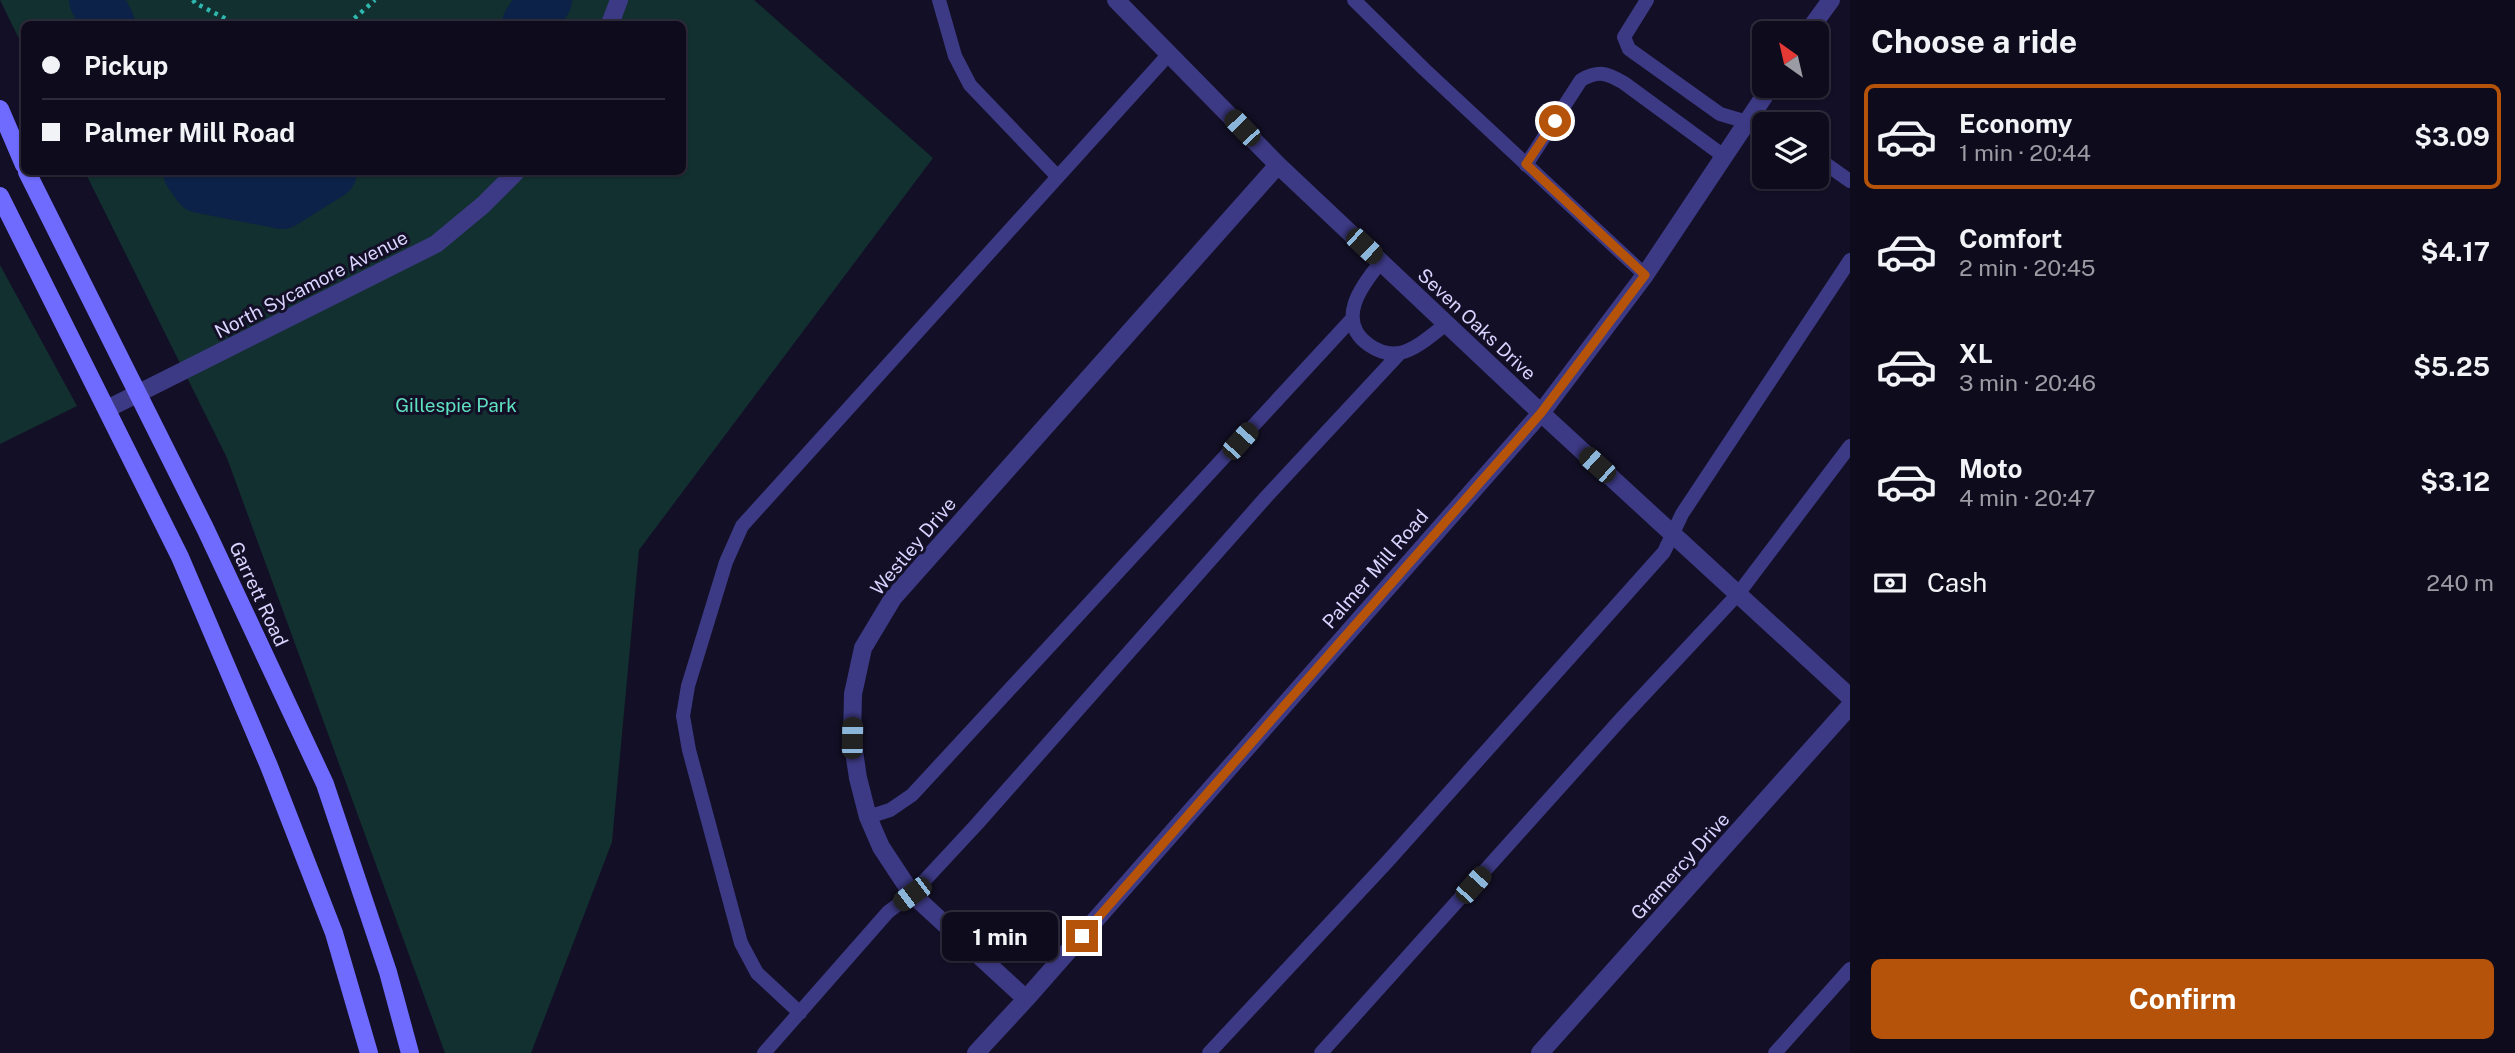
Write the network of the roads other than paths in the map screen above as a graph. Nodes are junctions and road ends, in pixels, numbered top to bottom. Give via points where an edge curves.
1 (619, 0) edge
2 (939, 0) edge
3 (1116, 0) edge
4 (1354, 0) edge
5 (1647, 0) edge
6 (1830, 0) edge
7 (611, 21) edge
8 (1816, 21) edge
9 (1169, 54) junction
10 (0, 109) edge
11 (1752, 123) edge
12 (1752, 128) edge
13 (1725, 157) junction
14 (21, 158) edge
15 (1526, 164) junction
16 (1278, 166) junction
17 (1829, 166) edge
18 (28, 175) edge
19 (513, 175) edge
20 (1057, 176) junction
21 (1850, 181) edge
22 (2, 202) edge
23 (1850, 260) edge
24 (1381, 262) junction
25 (1645, 275) junction
26 (1351, 320) junction
27 (1446, 324) junction
28 (1400, 353) junction
29 (137, 394) junction
30 (107, 409) junction
31 (1541, 413) junction
32 (1850, 446) edge
33 (1673, 534) junction
34 (1738, 594) junction
35 (1850, 697) edge
36 (1850, 706) edge
37 (868, 817) junction
38 (912, 894) junction
39 (1850, 969) edge
40 (1026, 999) junction
41 (800, 1013) junction
42 (369, 1053) edge
43 (410, 1053) edge
44 (764, 1053) edge
45 (976, 1053) edge
46 (1209, 1053) edge
47 (1321, 1053) edge
48 (1541, 1053) edge
49 (1775, 1053) edge

1 - 7 street
2 - 20 lane via 955,56 970,85
3 - 9 street, Seven Oaks Drive
4 - 15 lane
5 - 11 lane via 1624,37 1629,49 1720,114
6 - 8 street
9 - 16 street, Seven Oaks Drive
9 - 20 lane
10 - 14 main road
12 - 13 street, Palmer Mill Road
13 - 15 lane via 1624,83 1608,73 1594,73 1581,80
13 - 25 street, Palmer Mill Road
15 - 25 lane
16 - 24 street, Seven Oaks Drive
16 - 37 street, Westley Drive via 893,598 863,648 853,694 852,738
17 - 21 lane
18 - 29 main road, Garrett Road
19 - 29 street, North Sycamore Avenue via 436,244
20 - 41 lane via 742,526 726,562 683,716 741,943 757,973
22 - 30 main road
23 - 33 lane
24 - 26 lane via 1362,284
24 - 27 street, Seven Oaks Drive
25 - 31 street, Palmer Mill Road
26 - 28 lane via 1369,345 1384,353
26 - 37 lane via 912,795 890,810
27 - 28 lane
27 - 31 street, Seven Oaks Drive
28 - 38 lane
29 - 30 street, North Sycamore Avenue
29 - 43 main road, Garrett Road via 325,784
30 - 42 main road via 180,557 269,766 334,933
31 - 33 street, Seven Oaks Drive
31 - 40 street, Palmer Mill Road
32 - 34 lane
33 - 34 street, Seven Oaks Drive
33 - 46 lane via 1655,563
34 - 35 street, Seven Oaks Drive
34 - 47 lane
36 - 48 street, Gramercy Drive
37 - 38 street, Westley Drive via 881,847
38 - 40 street, Westley Drive
38 - 41 lane via 888,912
39 - 49 lane
40 - 45 street, Palmer Mill Road
41 - 44 lane

